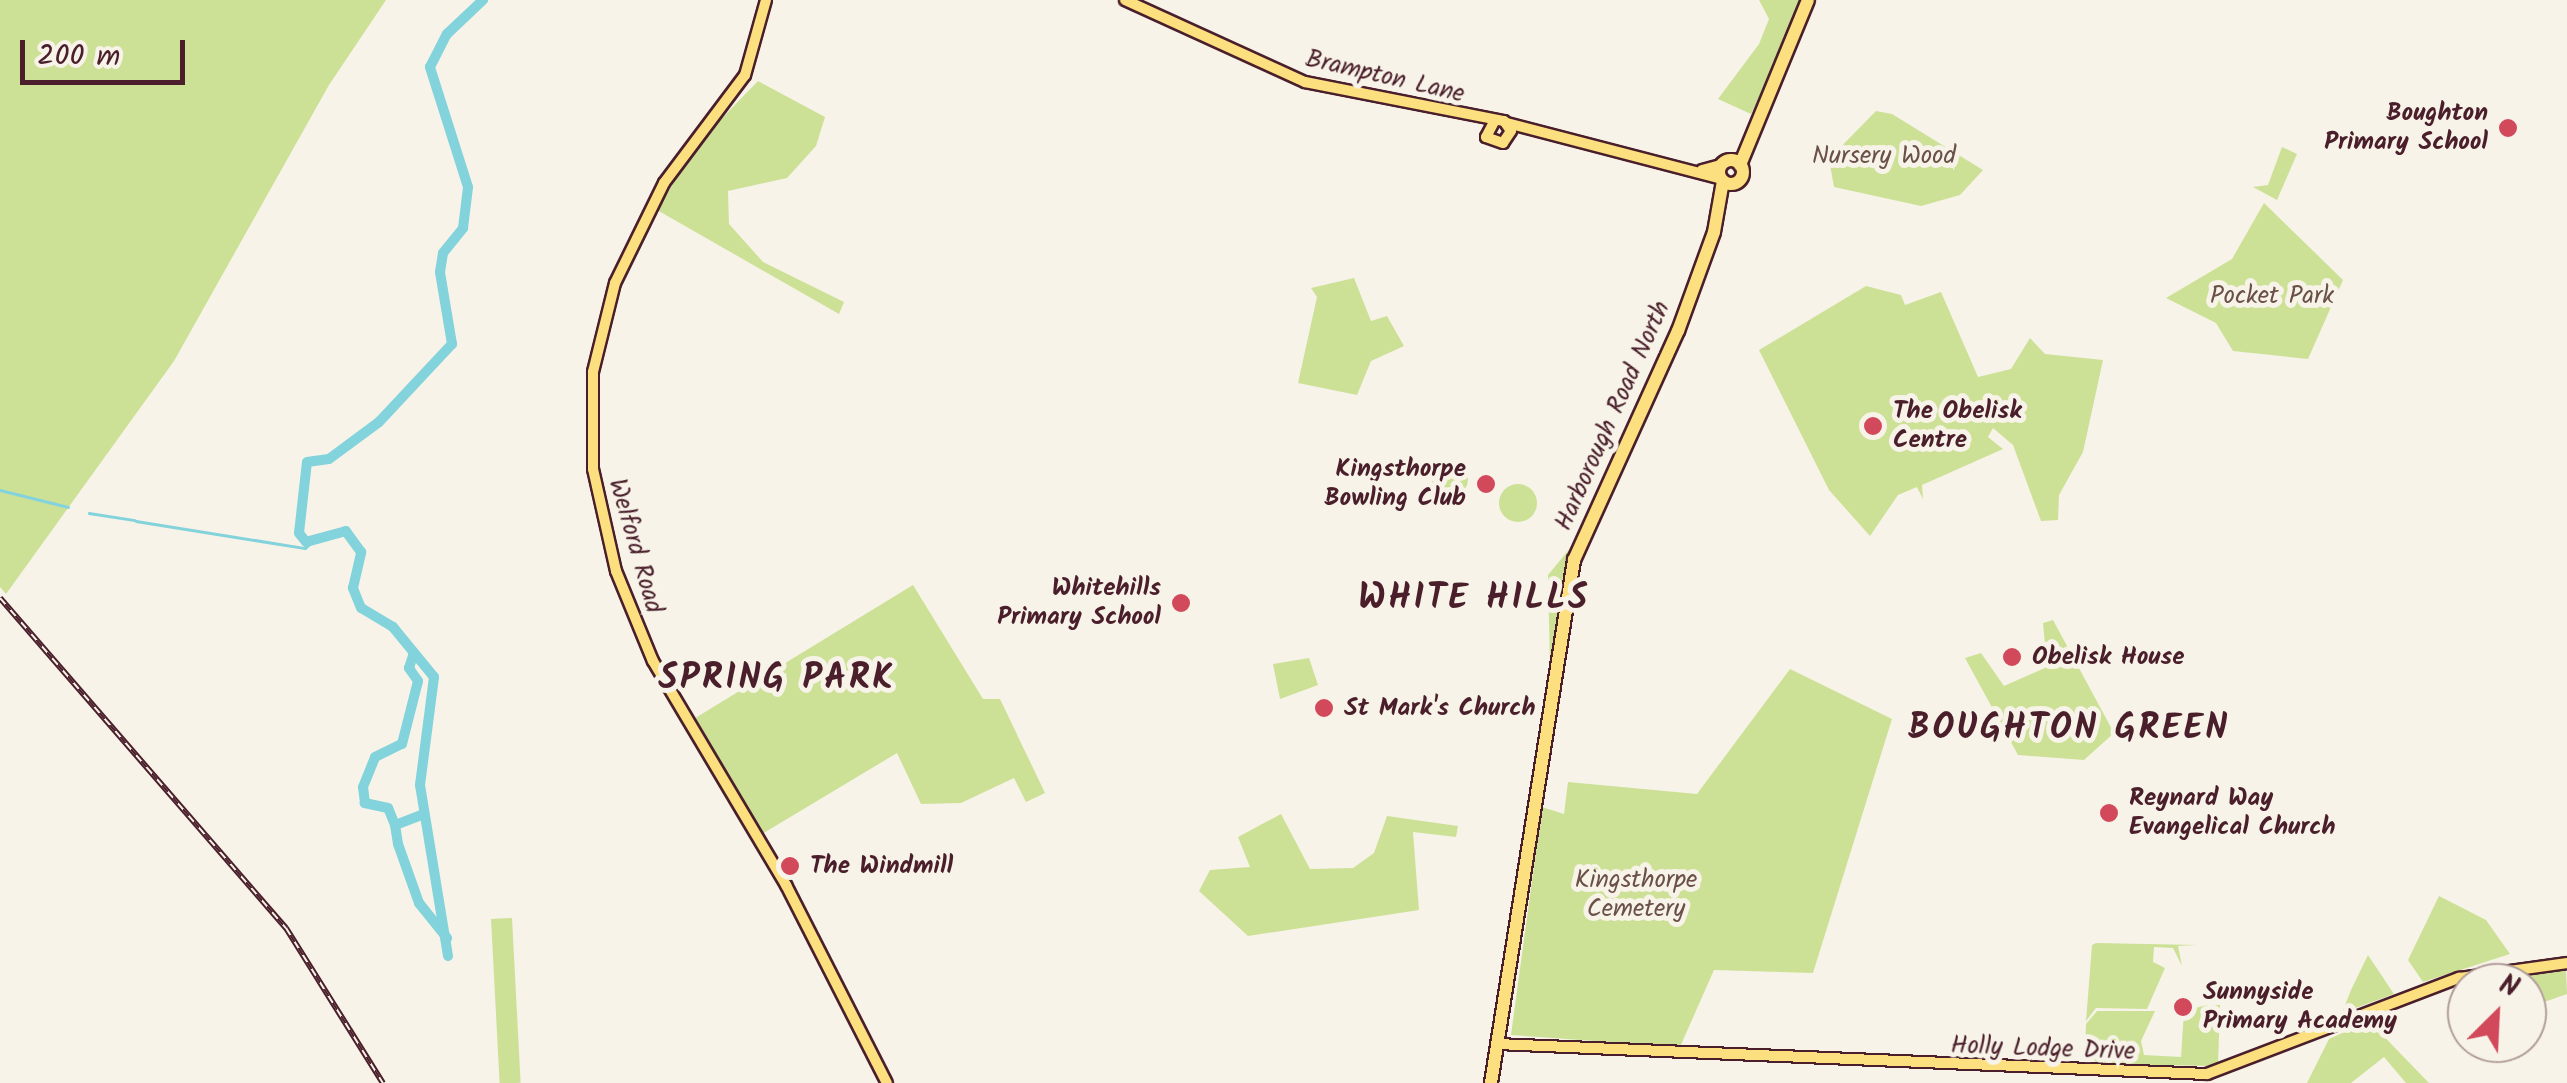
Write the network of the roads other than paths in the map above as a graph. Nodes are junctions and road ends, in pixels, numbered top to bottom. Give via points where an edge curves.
1 (766, 0) edge
2 (1126, 0) edge
3 (1808, 0) edge
4 (1472, 118) junction
5 (1500, 121) junction
6 (1754, 122) junction
7 (1535, 130) junction
8 (1486, 137) junction
9 (1509, 138) junction
10 (1725, 174) junction
11 (2567, 963) edge
12 (1498, 1044) junction
13 (887, 1083) edge
14 (1491, 1083) edge

1 - 13 main road, Welford Road via 745,74 670,173 614,283 593,372 592,468 616,571 652,661 786,885
2 - 4 main road, Brampton Lane via 1305,82
3 - 6 highway
4 - 5 main road, Brampton Lane
4 - 8 main road, Brampton Lane
5 - 7 main road, Brampton Lane
5 - 8 main road, Brampton Lane
5 - 9 main road
6 - 10 highway, Harborough Road North
6 - 10 highway via 1740,165
7 - 9 main road, Brampton Lane
7 - 10 main road, Brampton Lane
8 - 9 main road, Brampton Lane via 1496,144
10 - 12 highway, Harborough Road North via 1714,232 1647,406 1579,545
11 - 12 main road, Holly Lodge Drive via 2459,978 2208,1074
12 - 14 highway, Harborough Road North

